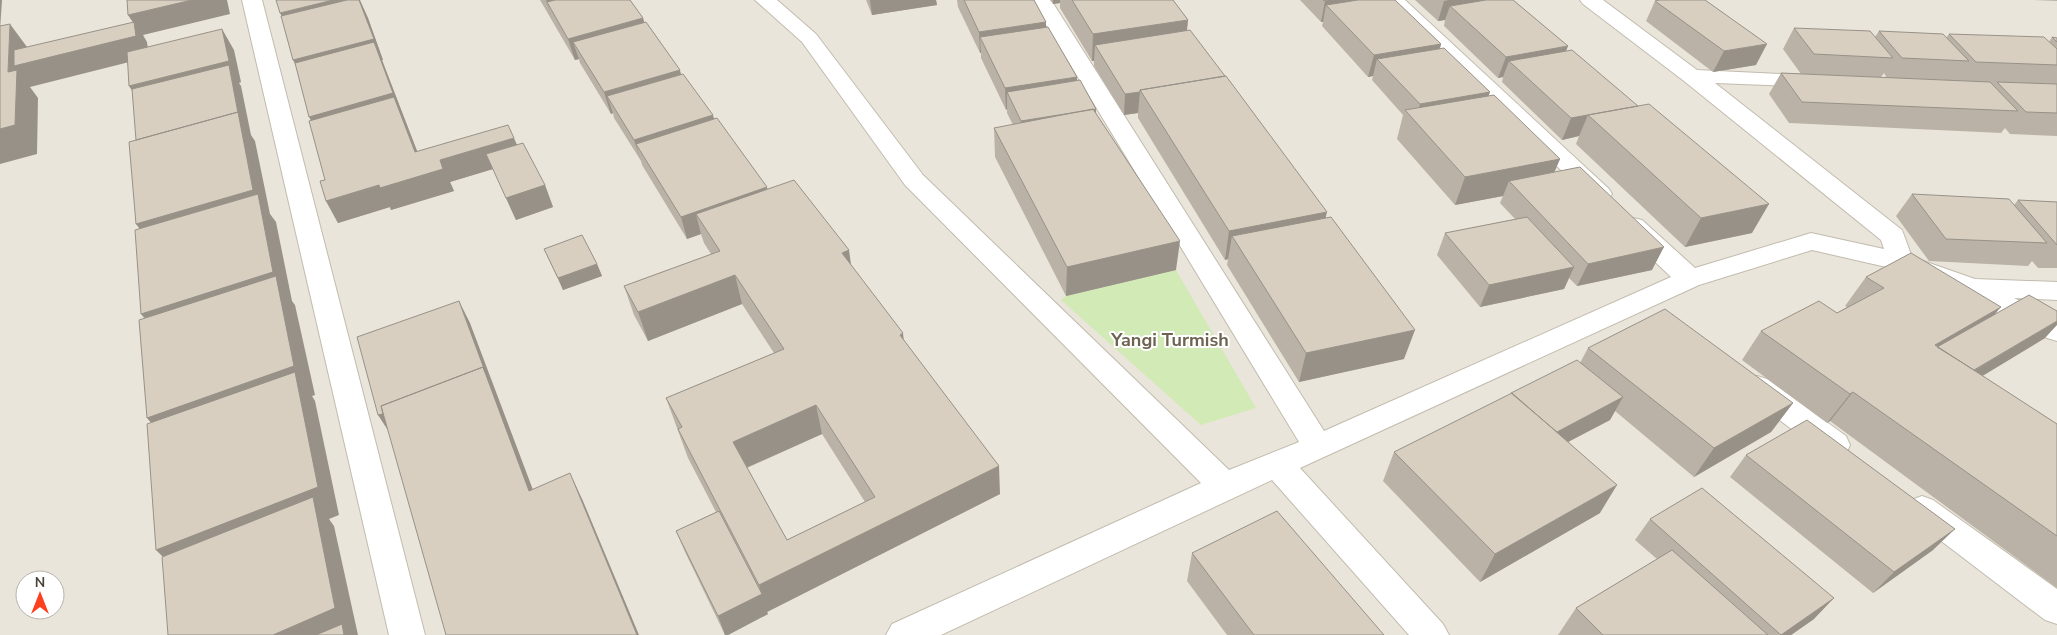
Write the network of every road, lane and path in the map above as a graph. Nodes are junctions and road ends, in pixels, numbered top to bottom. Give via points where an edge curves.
1 (252, 0) edge
2 (764, 0) edge
3 (1041, 0) edge
4 (1394, 0) edge
5 (1590, 0) edge
6 (1692, 76) junction
7 (1840, 82) edge
8 (1901, 262) junction
9 (1690, 279) junction
10 (1969, 287) junction
11 (2057, 292) edge
12 (1640, 300) junction
13 (1664, 318) edge
14 (2057, 332) edge
15 (1736, 371) edge
16 (1318, 447) junction
17 (1856, 461) edge
18 (1277, 464) junction
19 (1225, 486) junction
20 (1896, 490) edge
21 (2057, 609) edge
22 (407, 635) edge
23 (904, 635) edge
24 (1431, 635) edge

1 - 22 street
2 - 19 street via 809,38 914,180
3 - 16 street
4 - 9 street
5 - 6 street
6 - 7 street
6 - 8 street via 1893,236
8 - 9 street via 1811,241
8 - 10 street
9 - 12 street
10 - 11 street
10 - 14 street
12 - 13 street
12 - 16 street
15 - 17 street
16 - 18 street
18 - 19 street
18 - 24 street
19 - 23 street
20 - 21 street

